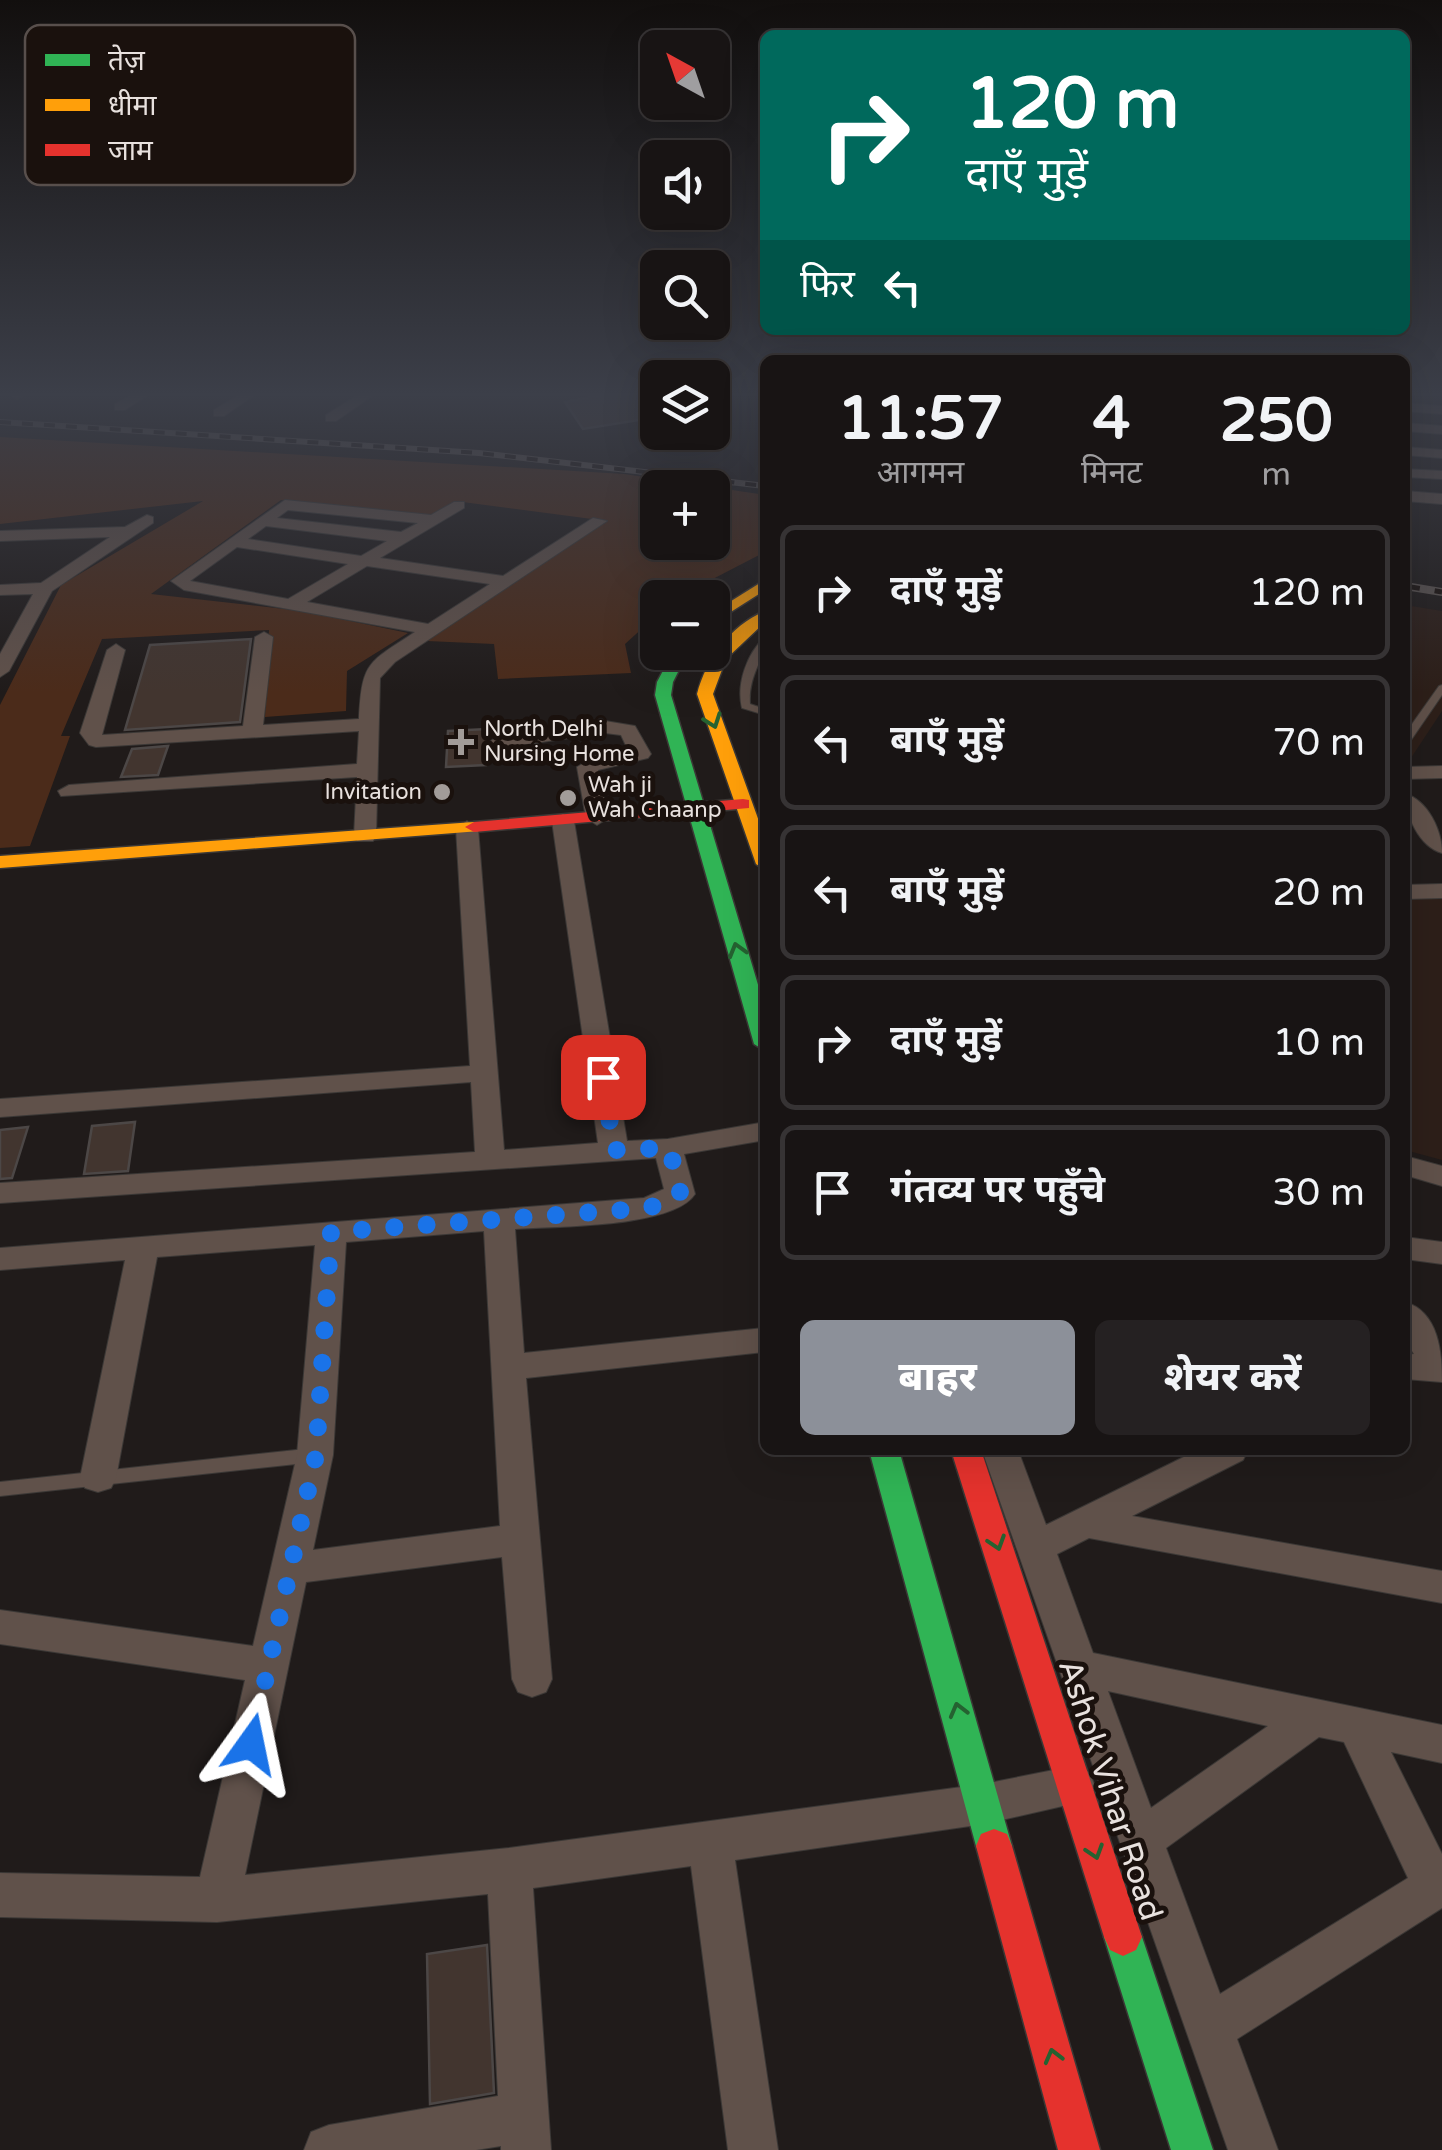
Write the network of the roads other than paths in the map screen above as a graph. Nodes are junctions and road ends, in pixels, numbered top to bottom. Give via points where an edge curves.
1 (1410, 496) edge
2 (1442, 499) edge
3 (459, 505) dead end
4 (146, 520) dead end
5 (438, 520) junction
6 (261, 521) junction
7 (599, 521) dead end
8 (129, 532) junction
9 (0, 536) edge
10 (407, 538) junction
11 (234, 542) junction
12 (371, 560) junction
13 (508, 582) junction
14 (760, 587) edge
15 (45, 588) junction
16 (0, 590) edge
17 (293, 604) junction
18 (730, 608) edge
19 (760, 619) edge
20 (432, 630) junction
21 (9, 633) edge
22 (264, 637) dead end
23 (760, 649) edge
24 (116, 650) dead end
25 (2, 664) edge
26 (672, 670) edge
27 (1442, 688) edge
28 (760, 710) edge
29 (368, 724) junction
30 (252, 732) junction
31 (1410, 734) edge
32 (499, 742) dead end
33 (367, 770) junction
34 (1410, 773) edge
35 (1437, 778) edge
36 (69, 791) dead end
37 (754, 802) edge
38 (1410, 806) edge
39 (696, 809) junction
40 (597, 818) junction
41 (563, 820) junction
42 (467, 828) junction
43 (760, 835) edge
44 (365, 836) junction
45 (1442, 846) edge
46 (0, 862) edge
47 (1410, 889) edge
48 (1442, 891) edge
49 (760, 1027) edge
50 (486, 1073) junction
51 (0, 1108) edge
52 (760, 1131) edge
53 (668, 1148) junction
54 (614, 1150) junction
55 (490, 1158) junction
56 (1410, 1166) edge
57 (1442, 1176) edge
58 (0, 1192) edge
59 (499, 1219) junction
60 (331, 1232) junction
61 (143, 1248) junction
62 (1410, 1249) edge
63 (1442, 1254) edge
64 (0, 1260) edge
65 (1410, 1324) edge
66 (760, 1341) edge
67 (508, 1367) junction
68 (1432, 1367) edge
69 (316, 1455) junction
70 (885, 1455) edge
71 (968, 1455) edge
72 (1002, 1455) edge
73 (1220, 1455) edge
74 (98, 1478) junction
75 (0, 1488) edge
76 (1089, 1523) junction
77 (519, 1539) junction
78 (1034, 1548) junction
79 (293, 1568) junction
80 (1442, 1587) edge
81 (0, 1627) edge
82 (268, 1666) junction
83 (1076, 1667) junction
84 (532, 1679) dead end
85 (1312, 1718) junction
86 (1358, 1728) junction
87 (1442, 1744) edge
88 (1074, 1786) junction
89 (984, 1804) junction
90 (710, 1842) junction
91 (1139, 1842) junction
92 (508, 1870) junction
93 (1438, 1884) edge
94 (0, 1895) edge
95 (217, 1900) junction
96 (1207, 2030) junction
97 (525, 2133) edge
98 (329, 2150) edge
99 (753, 2150) edge
100 (1079, 2150) edge
101 (1192, 2150) edge
102 (1253, 2150) edge

1 - 2 street
3 - 5 street
4 - 8 street
5 - 6 street via 298,504
5 - 10 street
6 - 10 street
6 - 11 street
7 - 13 street
8 - 9 street
8 - 15 street
10 - 12 street
11 - 12 street
11 - 17 street via 179,583
12 - 13 street
12 - 17 street
13 - 20 street
14 - 18 main road
15 - 16 street
15 - 21 street
17 - 20 street
19 -> 37 main road via 722,652 706,684 734,780
20 - 29 street via 370,677
21 - 25 street
22 - 30 street
23 - 28 lane via 744,694 745,706
24 - 30 street via 91,738
26 - 39 main road via 662,695
27 - 31 lane
29 - 30 street
29 - 33 street
32 - 40 street via 628,730 641,754 586,767
33 - 36 street
33 - 44 street
34 - 35 street
37 - 39 main road
37 - 43 main road
38 - 45 street
39 - 40 main road
49 -> 39 main road
40 - 41 main road
41 - 42 main road
41 - 54 street
42 - 44 main road
42 - 50 street
44 - 46 main road
47 - 48 street
50 - 51 street
50 - 55 street
52 - 53 street
53 - 54 street
53 - 59 street via 680,1182 680,1194 669,1202
54 - 55 street
55 - 58 street
56 - 57 street
59 - 60 street
59 - 67 street
60 - 61 street
60 - 69 street
61 - 64 street
61 - 74 street
62 - 63 street
65 - 68 street
66 - 67 street
67 - 77 street
69 - 74 lane
69 - 79 street
89 -> 70 main road
71 -> 88 main road, Ashok Vihar Road
72 - 78 street
73 - 76 street
74 - 75 lane
76 - 78 street
76 - 80 street
77 - 79 street
77 - 84 street
78 - 83 street
79 - 82 street
81 - 82 street
82 - 95 street
83 - 85 street
83 - 91 street
85 - 86 street
85 - 91 street
86 - 87 street
86 - 93 street
88 - 89 street
88 -> 101 main road, Ashok Vihar Road
89 - 90 street
100 -> 89 main road
90 - 92 street
90 - 99 street
91 - 96 street
92 - 95 street
92 - 97 street
93 - 96 street
94 - 95 street
96 - 102 street
97 - 98 street

